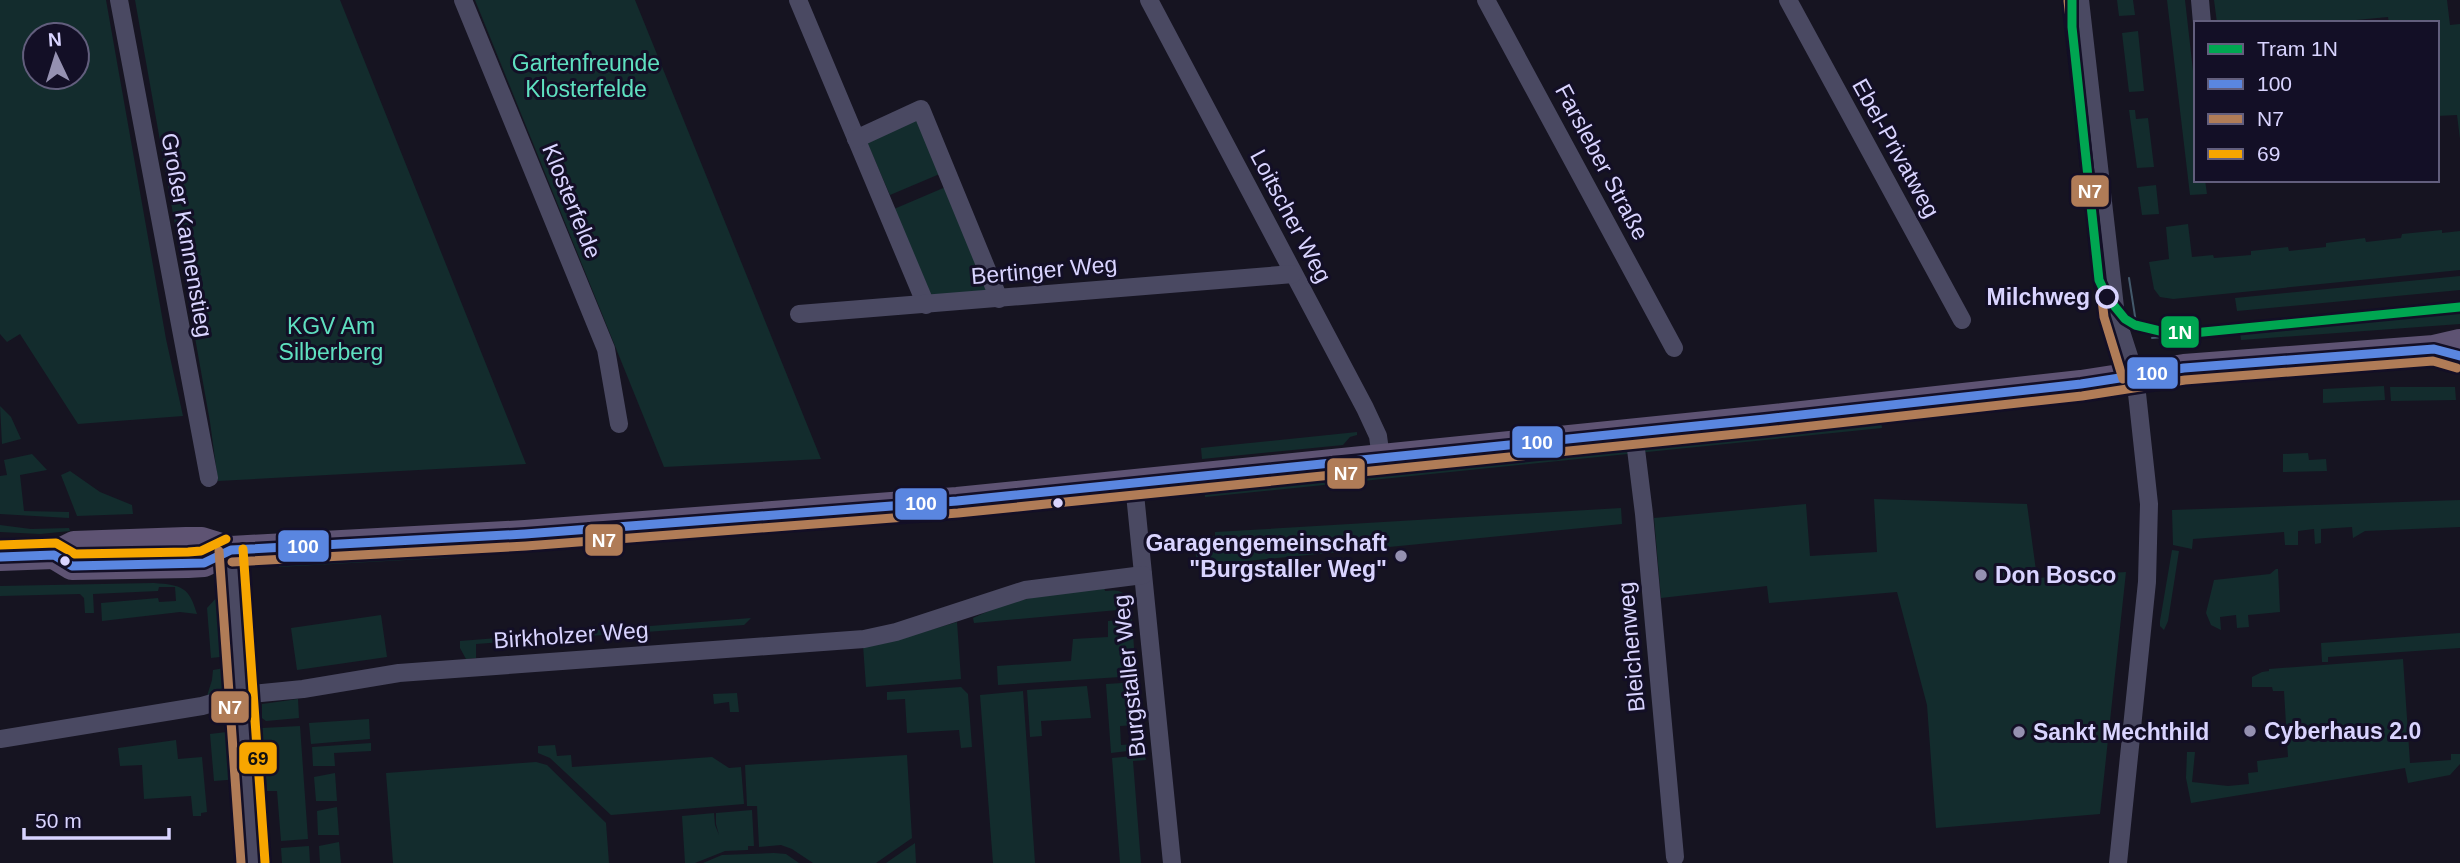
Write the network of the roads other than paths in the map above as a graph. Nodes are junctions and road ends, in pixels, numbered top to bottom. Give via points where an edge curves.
1 (119, 0) edge
2 (463, 0) edge
3 (798, 0) edge
4 (1149, 0) edge
5 (1486, 0) edge
6 (1788, 0) edge
7 (2080, 0) edge
8 (2200, 0) edge
9 (2202, 21) edge
10 (856, 139) junction
11 (1293, 274) junction
12 (999, 299) junction
13 (926, 305) junction
14 (799, 314) dead end
15 (1962, 320) dead end
16 (1674, 348) dead end
17 (2451, 350) edge
18 (2135, 375) junction
19 (619, 424) dead end
20 (1634, 433) junction
21 (1381, 458) junction
22 (209, 478) dead end
23 (1134, 484) junction
24 (231, 550) junction
25 (0, 557) edge
26 (1143, 575) junction
27 (240, 695) junction
28 (0, 739) edge
29 (1675, 857) dead end
30 (253, 863) edge
31 (1172, 863) edge
32 (2118, 863) edge

1 - 22 street, Großer Kannenstieg
2 - 19 street, Klosterfelde via 606,349
3 - 10 street
4 - 11 street, Loitscher Weg
5 - 16 street, Farsleber Straße
6 - 15 street, Ebel-Privatweg
7 - 18 street via 2116,316
8 - 9 street
10 - 12 street via 921,109
10 - 13 street
11 - 12 street, Bertinger Weg
11 - 21 street, Loitscher Weg via 1365,408 1378,436
12 - 13 street, Bertinger Weg
13 - 14 street, Bertinger Weg
17 - 18 main road
18 - 20 main road
18 - 32 street via 2149,504 2147,569
20 - 21 main road
20 - 29 street, Bleichenweg
21 - 23 main road
23 - 24 main road via 526,534
23 - 26 street, Burgstaller Weg
24 - 25 main road via 186,541 74,545 54,555
24 - 27 street
26 - 27 street, Birkholzer Weg via 1025,590 864,639 399,673 303,690
26 - 31 street, Burgstaller Weg
27 - 28 street, Birkholzer Weg via 202,706
27 - 30 street

